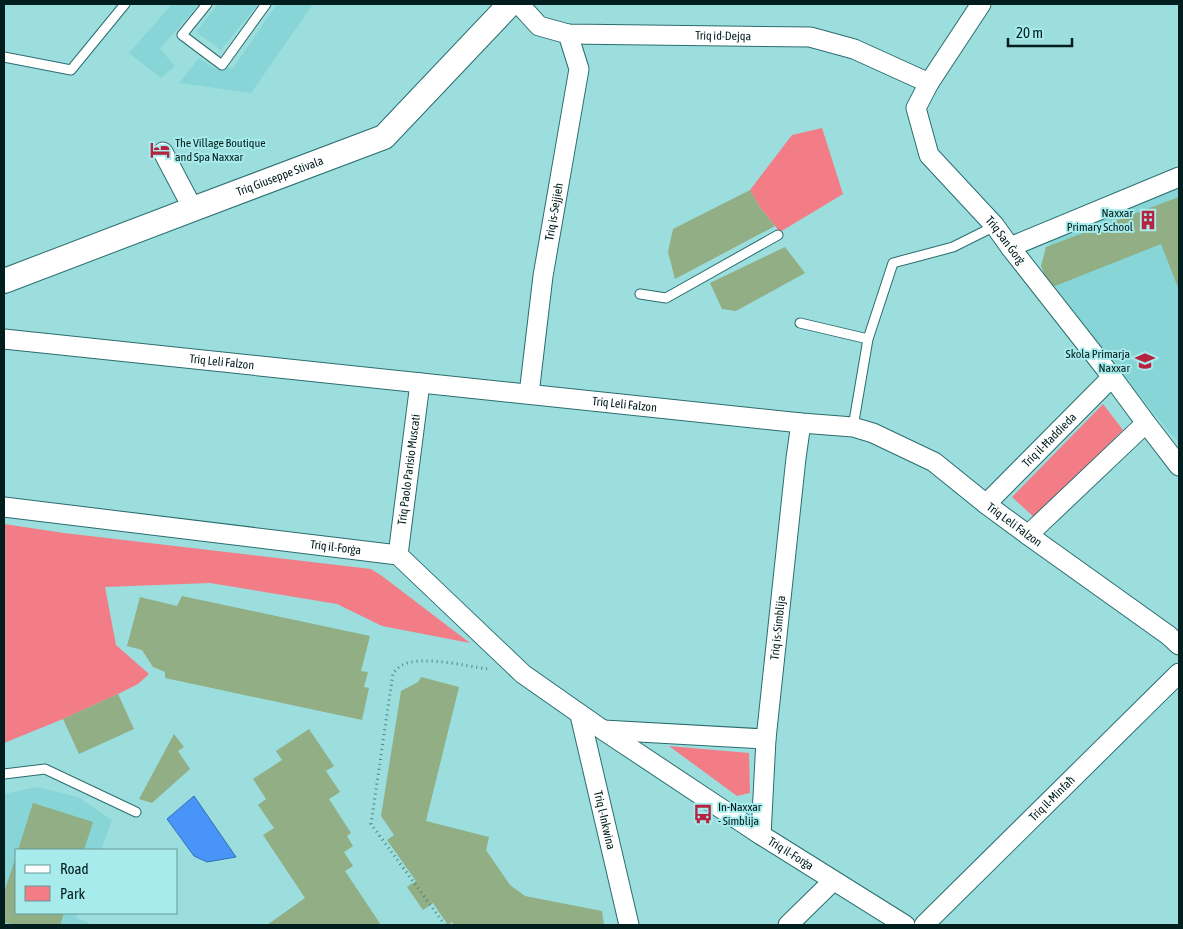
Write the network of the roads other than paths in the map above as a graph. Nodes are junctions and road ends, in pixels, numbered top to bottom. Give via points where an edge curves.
1 (125, 4) edge
2 (207, 4) edge
3 (266, 4) edge
4 (510, 4) edge
5 (519, 4) edge
6 (981, 4) edge
7 (568, 34) junction
8 (4, 57) edge
9 (929, 83) junction
10 (163, 152) dead end
11 (1179, 177) edge
12 (193, 208) junction
13 (995, 226) junction
14 (778, 236) dead end
15 (1010, 247) junction
16 (4, 281) edge
17 (640, 294) dead end
18 (800, 323) dead end
19 (4, 339) edge
20 (868, 339) junction
21 (1112, 377) junction
22 (420, 383) junction
23 (529, 394) junction
24 (801, 423) junction
25 (1146, 424) junction
26 (853, 427) junction
27 (1179, 466) edge
28 (986, 504) junction
29 (4, 507) edge
30 (1028, 536) junction
31 (398, 555) junction
32 (1179, 645) edge
33 (1179, 673) edge
34 (580, 715) junction
35 (603, 730) junction
36 (766, 740) junction
37 (4, 774) edge
38 (136, 812) dead end
39 (761, 835) junction
40 (834, 881) junction
41 (629, 925) edge
42 (788, 925) edge
43 (905, 925) edge
44 (924, 925) edge

1 - 8 lane via 71,70
2 - 3 lane via 182,35 222,65
4 - 12 street, Triq Giuseppe Stivala via 384,137
5 - 7 street, Triq id-Dejqa via 539,26
6 - 9 street, Triq San Ġorġ
7 - 9 street, Triq id-Dejqa via 810,37 854,49
7 - 23 street, Triq is-Sejjieh via 579,69 544,276
9 - 13 street, Triq San Ġorġ via 916,108 929,155
10 - 12 street
11 - 15 street
12 - 16 street, Triq Giuseppe Stivala
13 - 15 street, Triq San Ġorġ
13 - 20 lane via 953,247 893,263
14 - 17 lane via 666,298
15 - 21 street, Triq San Ġorġ
18 - 20 lane
19 - 22 street, Triq Leli Falzon
20 - 26 lane
21 - 25 street, Triq San Ġorġ
21 - 28 street, Triq il-Ħaddieda
22 - 23 street, Triq Leli Falzon
22 - 31 street, Triq Paolo Parisio Muscati
23 - 24 street, Triq Leli Falzon
24 - 26 street, Triq Leli Falzon
24 - 36 street, Triq is-Simblija
25 - 27 street, Triq San Ġorġ
25 - 30 street
26 - 28 street, Triq Leli Falzon via 934,462
28 - 30 street, Triq Leli Falzon
29 - 31 street, Triq il-Forġa
30 - 32 street, Triq Leli Falzon
31 - 34 street, Triq il-Forġa via 523,674
33 - 44 street, Triq il-Minfaħ
34 - 35 street, Triq il-Forġa
34 - 41 street, Triq l-Inkwina
35 - 36 street, Triq il-Forġa
35 - 39 street, Triq il-Forġa
36 - 39 street, Triq is-Simblija
37 - 38 lane via 45,769
39 - 40 street, Triq il-Forġa
40 - 42 street
40 - 43 street, Triq il-Forġa

